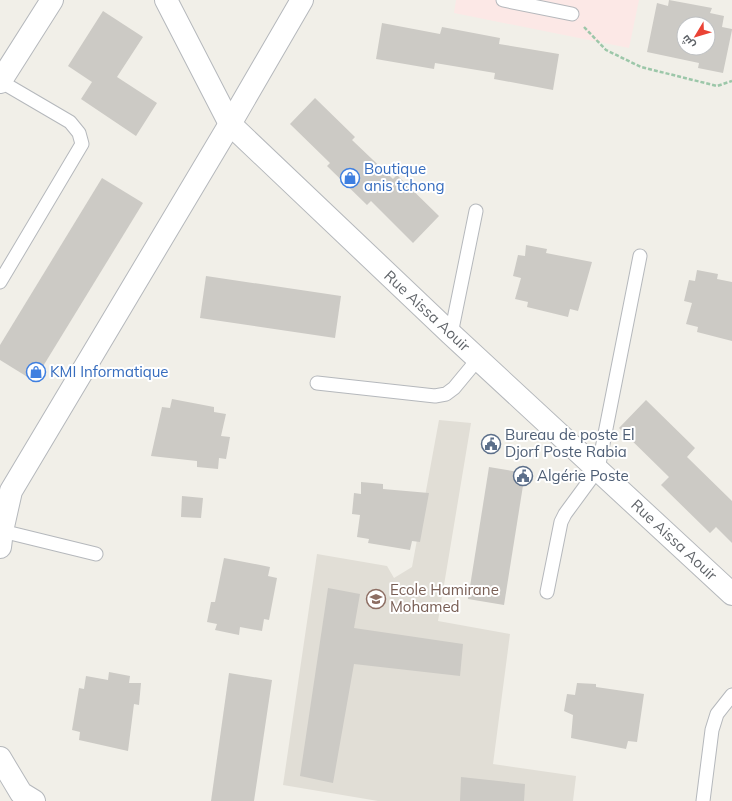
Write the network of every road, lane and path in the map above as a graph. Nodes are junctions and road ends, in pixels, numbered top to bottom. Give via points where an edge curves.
1 (52, 0) edge
2 (166, 0) edge
3 (302, 0) edge
4 (503, 0) edge
5 (572, 14) joint
6 (732, 81) edge
7 (0, 82) edge
8 (230, 124) junction
9 (476, 211) dead end
10 (640, 256) dead end
11 (0, 282) edge
12 (451, 334) junction
13 (478, 359) junction
14 (316, 383) dead end
15 (598, 469) junction
16 (1, 536) edge
17 (96, 554) dead end
18 (547, 592) dead end
19 (732, 594) edge
20 (732, 695) edge
21 (0, 758) edge
22 (34, 801) edge
23 (703, 801) edge

1 - 7 street
2 - 8 street, Rue Aissa Aouir
3 - 8 street
4 - 5 lane
5 - 6 path via 606,50 641,67 717,86
7 - 11 lane via 70,122 79,132 82,144
8 - 12 street, Rue Aissa Aouir
8 - 16 street via 11,491
9 - 12 lane
10 - 15 lane
12 - 13 street, Rue Aissa Aouir
13 - 14 lane via 454,388 446,394 435,396
13 - 15 street, Rue Aissa Aouir
15 - 18 lane via 561,522
15 - 19 street, Rue Aissa Aouir
16 - 17 lane
20 - 23 lane via 717,714 712,730
21 - 22 street via 21,793

